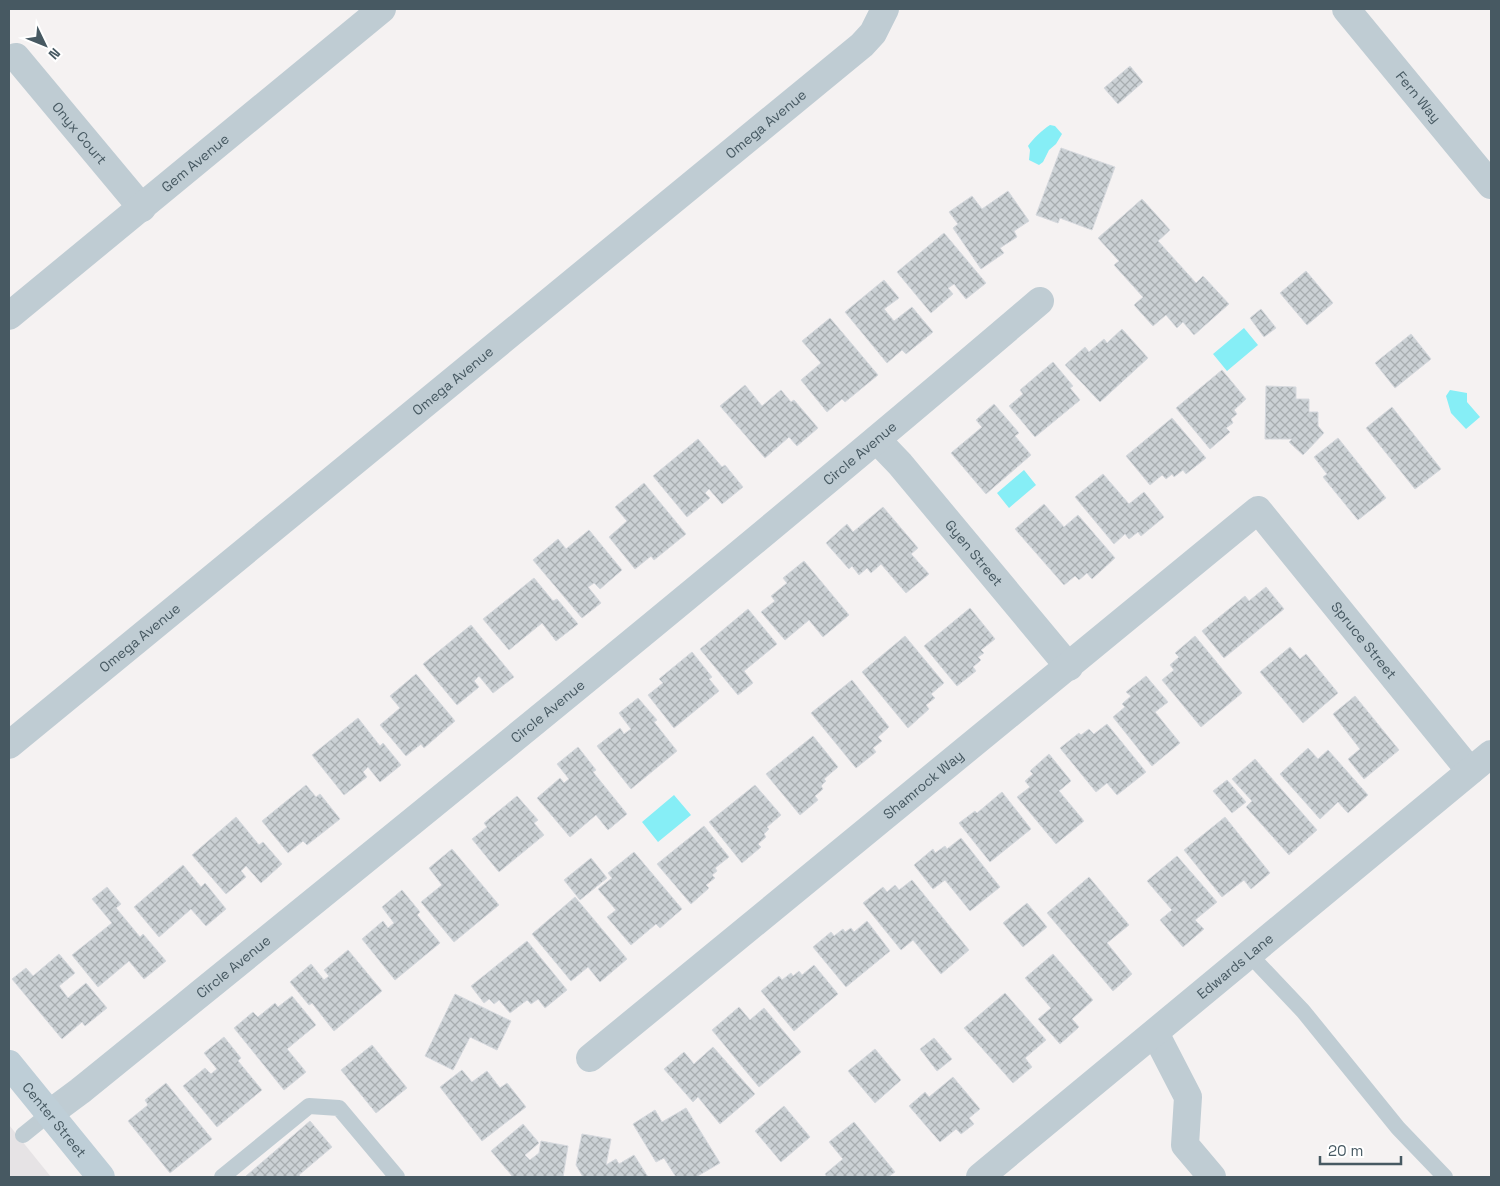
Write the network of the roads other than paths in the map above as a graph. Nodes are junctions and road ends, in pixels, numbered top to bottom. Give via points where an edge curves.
1 (382, 9) edge
2 (885, 9) edge
3 (1346, 9) edge
4 (16, 57) dead end
5 (1491, 185) edge
6 (142, 208) junction
7 (1040, 301) dead end
8 (9, 316) edge
9 (877, 440) junction
10 (1258, 510) joint
11 (1069, 667) junction
12 (9, 744) edge
13 (1491, 754) edge
14 (1470, 771) junction
15 (1250, 954) junction
16 (1155, 1033) junction
17 (590, 1058) dead end
18 (9, 1064) edge
19 (49, 1114) junction
20 (23, 1135) dead end
21 (101, 1177) edge
22 (222, 1177) edge
23 (396, 1177) edge
24 (980, 1177) edge
25 (1212, 1177) edge
26 (1445, 1177) edge

1 - 6 street, Gem Avenue
2 - 12 street, Omega Avenue via 862,45
3 - 5 street, Fern Way
4 - 6 street, Onyx Court
6 - 8 street, Gem Avenue
7 - 9 street, Circle Avenue
9 - 11 street, Gyen Street
9 - 19 street, Circle Avenue via 470,775
10 - 11 street, Shamrock Way
10 - 14 street, Spruce Street
11 - 17 street, Shamrock Way
13 - 14 street, Edwards Lane
14 - 15 street, Edwards Lane
15 - 16 street, Edwards Lane
15 - 26 lane via 1302,1010 1398,1128
16 - 24 street, Edwards Lane
16 - 25 street via 1188,1097 1185,1145
18 - 19 street, Center Street
19 - 20 lane
19 - 21 street, Center Street
22 - 23 lane via 309,1106 339,1108

